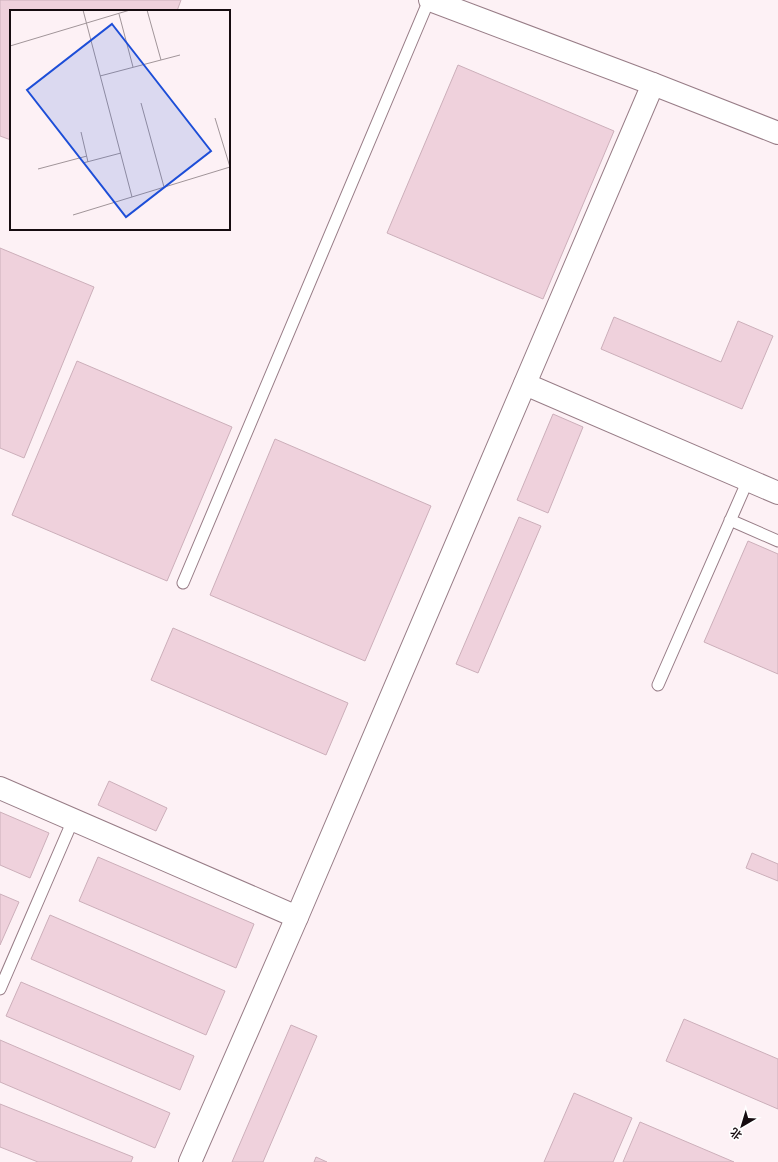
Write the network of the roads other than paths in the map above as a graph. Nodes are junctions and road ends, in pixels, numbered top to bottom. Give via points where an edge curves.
1 (429, 0) edge
2 (653, 84) junction
3 (778, 133) edge
4 (525, 384) junction
5 (748, 480) junction
6 (778, 493) edge
7 (730, 520) junction
8 (778, 541) edge
9 (183, 583) dead end
10 (658, 685) dead end
11 (0, 788) edge
12 (73, 820) junction
13 (297, 917) junction
14 (0, 989) edge
15 (190, 1162) edge

1 - 2 street
1 - 9 lane
2 - 3 street
2 - 4 street
4 - 5 street
4 - 13 street
5 - 6 street
5 - 7 lane
7 - 8 lane
7 - 10 lane
11 - 12 street
12 - 13 street
12 - 14 lane
13 - 15 street

